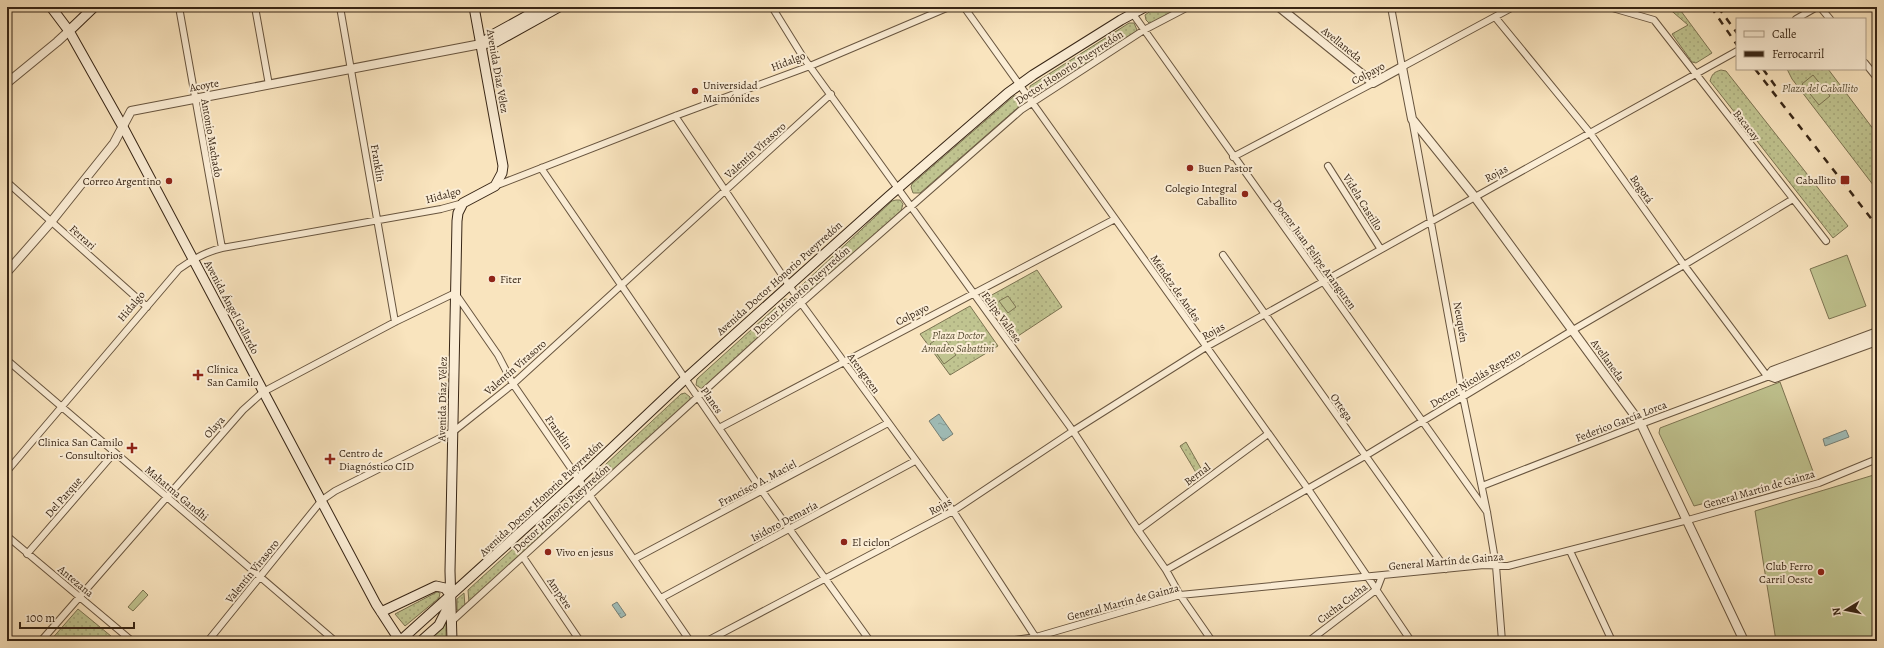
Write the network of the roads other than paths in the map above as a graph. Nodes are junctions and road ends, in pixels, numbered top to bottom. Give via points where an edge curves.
1 (51, 7) edge
2 (94, 7) edge
3 (179, 7) edge
4 (255, 7) edge
5 (340, 7) edge
6 (474, 7) edge
7 (544, 7) edge
8 (558, 7) edge
9 (772, 7) edge
10 (949, 7) edge
11 (964, 7) edge
12 (1145, 7) edge
13 (1188, 7) edge
14 (1279, 7) edge
15 (1390, 7) edge
16 (1513, 7) edge
17 (1609, 7) edge
18 (1819, 7) edge
19 (1130, 10) edge
20 (1495, 17) junction
21 (1798, 18) edge
22 (1829, 18) edge
23 (1144, 30) junction
24 (69, 31) junction
25 (481, 44) junction
26 (1736, 52) edge
27 (1866, 64) edge
28 (810, 66) junction
29 (1402, 67) junction
30 (351, 70) junction
31 (1694, 74) junction
32 (1877, 78) edge
33 (7, 83) edge
34 (1373, 83) junction
35 (1019, 84) junction
36 (269, 85) junction
37 (831, 94) junction
38 (195, 98) junction
39 (1031, 102) junction
40 (675, 116) junction
41 (1412, 119) junction
42 (123, 127) junction
43 (1590, 133) junction
44 (1233, 157) junction
45 (1328, 166) dead end
46 (541, 168) junction
47 (7, 182) edge
48 (495, 186) junction
49 (899, 188) junction
50 (725, 190) junction
51 (1474, 196) junction
52 (1793, 199) junction
53 (463, 203) junction
54 (912, 206) junction
55 (1115, 219) junction
56 (1431, 220) junction
57 (378, 221) junction
58 (51, 222) junction
59 (1826, 242) dead end
60 (222, 248) junction
61 (1380, 248) junction
62 (1223, 255) dead end
63 (193, 259) junction
64 (1684, 266) junction
65 (7, 272) edge
66 (1322, 280) junction
67 (621, 284) junction
68 (790, 285) junction
69 (455, 293) junction
70 (974, 295) junction
71 (801, 303) junction
72 (147, 307) junction
73 (1264, 314) junction
74 (395, 322) junction
75 (1573, 330) junction
76 (1877, 331) edge
77 (1877, 336) edge
78 (1877, 342) edge
79 (1206, 347) junction
80 (7, 360) edge
81 (844, 362) junction
82 (1767, 376) junction
83 (685, 379) junction
84 (513, 384) junction
85 (263, 392) junction
86 (698, 397) junction
87 (1463, 397) junction
88 (61, 407) junction
89 (1424, 421) junction
90 (888, 423) junction
91 (1641, 424) junction
92 (719, 428) junction
93 (454, 431) junction
94 (1073, 431) junction
95 (1268, 434) junction
96 (114, 452) junction
97 (1365, 456) junction
98 (1877, 459) edge
99 (915, 461) junction
100 (7, 471) edge
101 (579, 479) junction
102 (1482, 486) junction
103 (1308, 489) junction
104 (762, 491) junction
105 (591, 496) junction
106 (166, 497) junction
107 (322, 500) junction
108 (952, 511) junction
109 (1487, 512) junction
110 (1688, 520) junction
111 (790, 529) junction
112 (1138, 530) junction
113 (7, 536) edge
114 (1570, 551) junction
115 (27, 554) junction
116 (522, 556) junction
117 (634, 559) junction
118 (1496, 566) junction
119 (1446, 569) junction
120 (1166, 570) junction
121 (260, 575) junction
122 (1382, 576) junction
123 (825, 578) junction
124 (1368, 578) junction
125 (1376, 589) junction
126 (1180, 595) junction
127 (451, 596) junction
128 (79, 598) junction
129 (661, 598) junction
130 (381, 612) junction
131 (452, 621) junction
132 (1037, 639) edge
133 (41, 641) edge
134 (132, 641) edge
135 (208, 641) edge
136 (335, 641) edge
137 (400, 641) edge
138 (421, 641) edge
139 (452, 641) edge
140 (580, 641) edge
141 (690, 641) edge
142 (707, 641) edge
143 (870, 641) edge
144 (1008, 641) edge
145 (1212, 641) edge
146 (1309, 641) edge
147 (1411, 641) edge
148 (1502, 641) edge
149 (1612, 641) edge
150 (1744, 641) edge

1 - 24 main road, Avenida Ángel Gallardo
2 - 24 main road
3 - 38 street, Antonio Machado
4 - 36 street
5 - 30 street, Franklin
6 - 25 main road, Avenida Díaz Vélez
7 - 25 main road via 494,34
8 - 25 main road via 496,42
9 - 28 street, Felipe Vallese
10 - 28 street, Hidalgo
11 - 35 street, Méndez de Andes
12 - 19 main road, Avenida Doctor Honorio Pueyrredón
13 - 23 street, Doctor Honorio Pueyrredón
14 - 34 street, Avellaneda
15 - 29 street, Neuquén
16 - 20 street, Colpayo
17 - 31 street, Bacacay via 1654,20
18 - 21 street
18 - 22 street
19 - 23 street, Doctor Juan Felipe Aranguren
19 - 35 main road, Avenida Doctor Honorio Pueyrredón
20 - 29 street, Colpayo
20 - 43 street, Bogotá
23 - 39 street, Doctor Honorio Pueyrredón
23 - 44 street, Doctor Juan Felipe Aranguren
24 - 33 street
24 - 42 main road, Avenida Ángel Gallardo
25 - 30 street, Acoyte
25 - 48 main road, Avenida Díaz Vélez via 503,166
26 - 31 street, Rojas
27 - 32 street
28 - 37 street, Felipe Vallese
28 - 40 street, Hidalgo
29 - 34 street, Colpayo
29 - 41 street, Neuquén
30 - 36 street, Acoyte
30 - 57 street, Franklin
31 - 43 street, Rojas
31 - 52 street, Bacacay
34 - 44 street, Colpayo
35 - 39 street, Méndez de Andes
35 - 49 main road, Avenida Doctor Honorio Pueyrredón
36 - 38 street, Acoyte
37 - 49 street, Felipe Vallese
37 - 50 street, Valentín Virasoro
38 - 42 street, Acoyte via 136,109 129,113
38 - 60 street, Antonio Machado
39 - 54 street, Doctor Honorio Pueyrredón
39 - 55 street, Méndez de Andes
40 - 46 street, Hidalgo
40 - 50 street, Arengreen
41 - 51 street, Avellaneda
41 - 56 street, Neuquén
42 - 58 street, Acoyte via 114,143
42 - 63 main road, Avenida Ángel Gallardo
43 - 51 street, Rojas
43 - 64 street, Bogotá
44 - 66 street, Doctor Juan Felipe Aranguren
45 - 61 street, Videla Castillo
46 - 48 street, Hidalgo
46 - 67 street, Planes
47 - 58 street, Ferrari
48 - 53 main road, Hidalgo
49 - 54 street, Felipe Vallese
49 - 68 main road, Avenida Doctor Honorio Pueyrredón
50 - 67 street, Valentín Virasoro
50 - 68 street, Arengreen
51 - 56 street, Rojas
51 - 75 street, Avellaneda
52 - 59 street, Bacacay
52 - 64 street, Doctor Nicolás Repetto
53 - 57 street, Hidalgo
53 - 69 main road, Avenida Díaz Vélez via 457,221
54 - 70 street, Felipe Vallese
54 - 71 street, Doctor Honorio Pueyrredón
55 - 70 street, Colpayo
55 - 79 street, Méndez de Andes
56 - 61 street, Rojas
56 - 87 street, Neuquén
57 - 60 street, Hidalgo
57 - 74 street, Franklin
58 - 65 street, Acoyte
58 - 72 street, Ferrari
60 - 63 street, Hidalgo
61 - 66 street, Rojas
62 - 73 street, Ortega
63 - 72 street, Hidalgo via 179,269
63 - 85 main road, Avenida Ángel Gallardo
64 - 75 street, Doctor Nicolás Repetto
64 - 82 street, Bogotá
66 - 73 street, Rojas
66 - 89 street, Doctor Juan Felipe Aranguren
67 - 83 street, Planes
67 - 84 street, Valentín Virasoro
68 - 71 street, Arengreen
68 - 83 main road, Avenida Doctor Honorio Pueyrredón
69 - 74 street, Olaya
69 - 84 street, Franklin via 498,355
69 - 93 main road, Avenida Díaz Vélez
70 - 81 street, Colpayo
70 - 94 street, Felipe Vallese
71 - 81 street, Arengreen
71 - 86 street, Doctor Honorio Pueyrredón
72 - 88 street, Hidalgo
73 - 79 street, Rojas
73 - 97 street, Ortega
74 - 85 street, Olaya
75 - 87 street, Doctor Nicolás Repetto
75 - 91 street, Avellaneda
76 - 82 street, Federico García Lorca via 1772,370
77 - 82 street, Federico García Lorca
78 - 82 street, Federico García Lorca via 1775,379
79 - 94 street, Rojas
79 - 95 street, Méndez de Andes
80 - 88 street, Mahatma Gandhi
81 - 90 street, Arengreen
81 - 92 street, Colpayo
82 - 91 street, Federico García Lorca
83 - 86 street, Planes
83 - 101 main road, Avenida Doctor Honorio Pueyrredón
84 - 93 street, Valentín Virasoro
84 - 101 street, Franklin
85 - 106 street, Olaya via 243,410
85 - 107 main road, Avenida Ángel Gallardo
86 - 92 street, Planes
86 - 105 street, Doctor Honorio Pueyrredón
87 - 89 street, Doctor Nicolás Repetto
87 - 102 street, Neuquén
88 - 96 street, Mahatma Gandhi
88 - 100 street, Hidalgo
89 - 97 street, Doctor Nicolás Repetto
89 - 109 street, Doctor Juan Felipe Aranguren
90 - 99 street, Arengreen
90 - 104 street, Francisco A. Maciel
91 - 102 street, Federico García Lorca
91 - 110 street, Avellaneda
92 - 104 street, Planes
93 - 107 street, Valentín Virasoro
93 - 127 main road, Avenida Díaz Vélez
94 - 108 street, Rojas
94 - 112 street, Felipe Vallese
95 - 103 street, Méndez de Andes
95 - 112 street, Bernal
96 - 106 street, Mahatma Gandhi
96 - 115 street, Del Parque
97 - 103 street, Doctor Nicolás Repetto
97 - 119 street, Ortega
98 - 110 street, General Martín de Gainza via 1819,483
99 - 108 street, Arengreen
99 - 111 street, Isidoro Demaría
101 - 105 street, Franklin
101 - 127 main road, Avenida Doctor Honorio Pueyrredón
102 - 109 street, Neuquén
103 - 120 street, Doctor Nicolás Repetto
103 - 124 street, Méndez de Andes
104 - 111 street, Planes
104 - 117 street, Francisco A. Maciel
105 - 116 street, Doctor Honorio Pueyrredón
105 - 117 street, Franklin
106 - 121 street, Mahatma Gandhi
106 - 128 street, Olaya
107 - 121 street, Valentín Virasoro
107 - 130 main road, Avenida Ángel Gallardo
108 - 123 street, Rojas
108 - 132 street, Arengreen
109 - 118 street, Neuquén
110 - 114 street, General Martín de Gainza
110 - 150 street, Avellaneda
111 - 123 street, Planes
111 - 129 street, Isidoro Demaría
112 - 120 street, Felipe Vallese
113 - 115 street, Antezana
114 - 118 street, General Martín de Gainza via 1508,566
114 - 149 street
115 - 128 street, Antezana
116 - 131 street, Doctor Honorio Pueyrredón
116 - 140 street, Ampère
117 - 129 street, Franklin
118 - 119 street, General Martín de Gainza
118 - 148 street, Neuquén
119 - 122 street, General Martín de Gainza
120 - 126 street, Felipe Vallese
121 - 135 street, Valentín Virasoro
121 - 136 street, Mahatma Gandhi
122 - 124 street, General Martín de Gainza
122 - 125 street, Cucha Cucha
123 - 142 street, Rojas
123 - 143 street, Planes
124 - 125 street, Méndez de Andes
124 - 126 street, General Martín de Gainza
125 - 146 street, Cucha Cucha
125 - 147 street, Méndez de Andes
126 - 132 street, General Martín de Gainza
126 - 145 street, Felipe Vallese
127 - 130 main road via 445,588 436,586
127 - 131 main road, Avenida Díaz Vélez
127 - 137 main road, Avenida Doctor Honorio Pueyrredón
127 - 138 main road, Avenida Doctor Honorio Pueyrredón via 446,613 438,625
128 - 133 street, Olaya
128 - 134 street, Antezana
129 - 141 street, Franklin
130 - 137 main road, Avenida Ángel Gallardo
131 - 139 main road, Avenida Díaz Vélez
132 - 144 street, General Martín de Gainza

